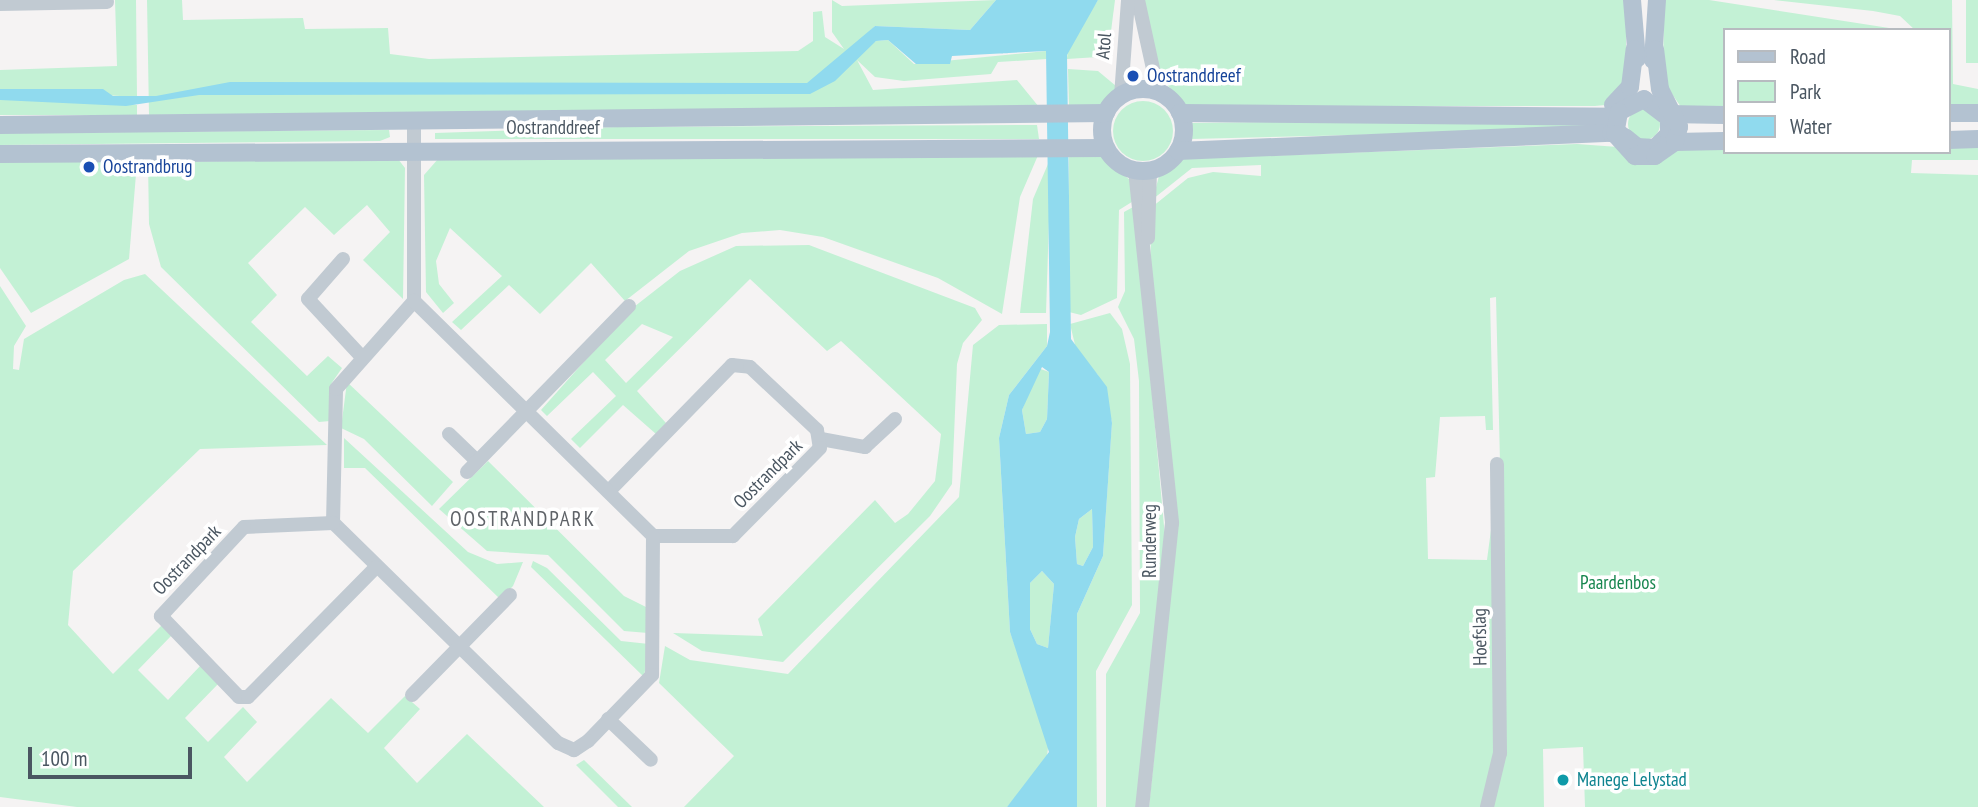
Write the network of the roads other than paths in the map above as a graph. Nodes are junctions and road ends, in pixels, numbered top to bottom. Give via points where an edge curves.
1 (1128, 0) edge
2 (1138, 0) edge
3 (1632, 0) edge
4 (1657, 0) edge
5 (31, 1) edge
6 (3, 2) edge
7 (107, 2) dead end
8 (1635, 49) junction
9 (1158, 92) junction
10 (1121, 96) junction
11 (1635, 101) junction
12 (1667, 107) junction
13 (1106, 113) junction
14 (1180, 113) junction
15 (1565, 113) junction
16 (1950, 113) edge
17 (1978, 113) edge
18 (1722, 115) edge
19 (414, 121) junction
20 (0, 125) edge
21 (1617, 130) junction
22 (1978, 139) edge
23 (1950, 140) edge
24 (1722, 141) edge
25 (1675, 142) junction
26 (1106, 148) junction
27 (413, 150) junction
28 (1178, 151) junction
29 (0, 154) edge
30 (1143, 171) junction
31 (343, 259) dead end
32 (414, 301) junction
33 (629, 306) dead end
34 (360, 355) junction
35 (528, 412) junction
36 (895, 419) dead end
37 (449, 434) dead end
38 (821, 439) junction
39 (477, 461) junction
40 (1497, 464) dead end
41 (467, 472) dead end
42 (609, 491) junction
43 (334, 523) junction
44 (653, 536) junction
45 (376, 566) junction
46 (510, 595) dead end
47 (459, 646) junction
48 (412, 695) dead end
49 (608, 719) junction
50 (650, 760) dead end
51 (1142, 807) edge
52 (1487, 807) edge

1 - 10 street, Atol
2 - 9 street, Atol
3 - 8 main road
4 - 12 main road via 1656,49
5 - 6 street
5 - 7 street
8 - 11 main road
8 - 15 main road via 1622,97 1604,110
9 - 10 main road
9 - 14 main road
10 - 13 main road
11 - 12 main road
11 - 21 main road
12 - 18 main road
12 - 21 main road via 1669,134 1655,148 1637,147
12 - 25 main road
13 - 19 main road, Oostranddreef
13 - 26 main road
14 - 15 main road
14 - 28 main road
15 - 21 main road
16 - 17 main road
19 - 20 main road, Oostranddreef
19 - 27 street
21 - 25 main road via 1648,158
21 - 28 main road via 1575,137
22 - 23 main road
24 - 25 main road
26 - 27 main road, Oostranddreef
26 - 30 main road
27 - 29 main road, Oostranddreef
27 - 32 street
28 - 30 main road
30 - 51 street, Runderweg via 1144,275 1172,523
31 - 34 street via 308,299
32 - 34 street
32 - 35 street
33 - 35 street
34 - 43 street via 336,389
35 - 39 street
35 - 42 street
36 - 38 street, Oostrandpark via 865,447
37 - 39 street
38 - 42 street, Oostrandpark via 750,367 732,365
38 - 44 street, Oostrandpark via 820,448 733,536
39 - 41 street
40 - 52 street, Hoefslag via 1500,752
42 - 44 street
43 - 45 street
43 - 45 street, Oostrandpark via 244,527 168,605 161,617 166,626 239,697 248,697
44 - 49 street via 652,675
45 - 47 street
46 - 47 street
47 - 48 street
47 - 49 street via 558,743 574,750
49 - 50 street

